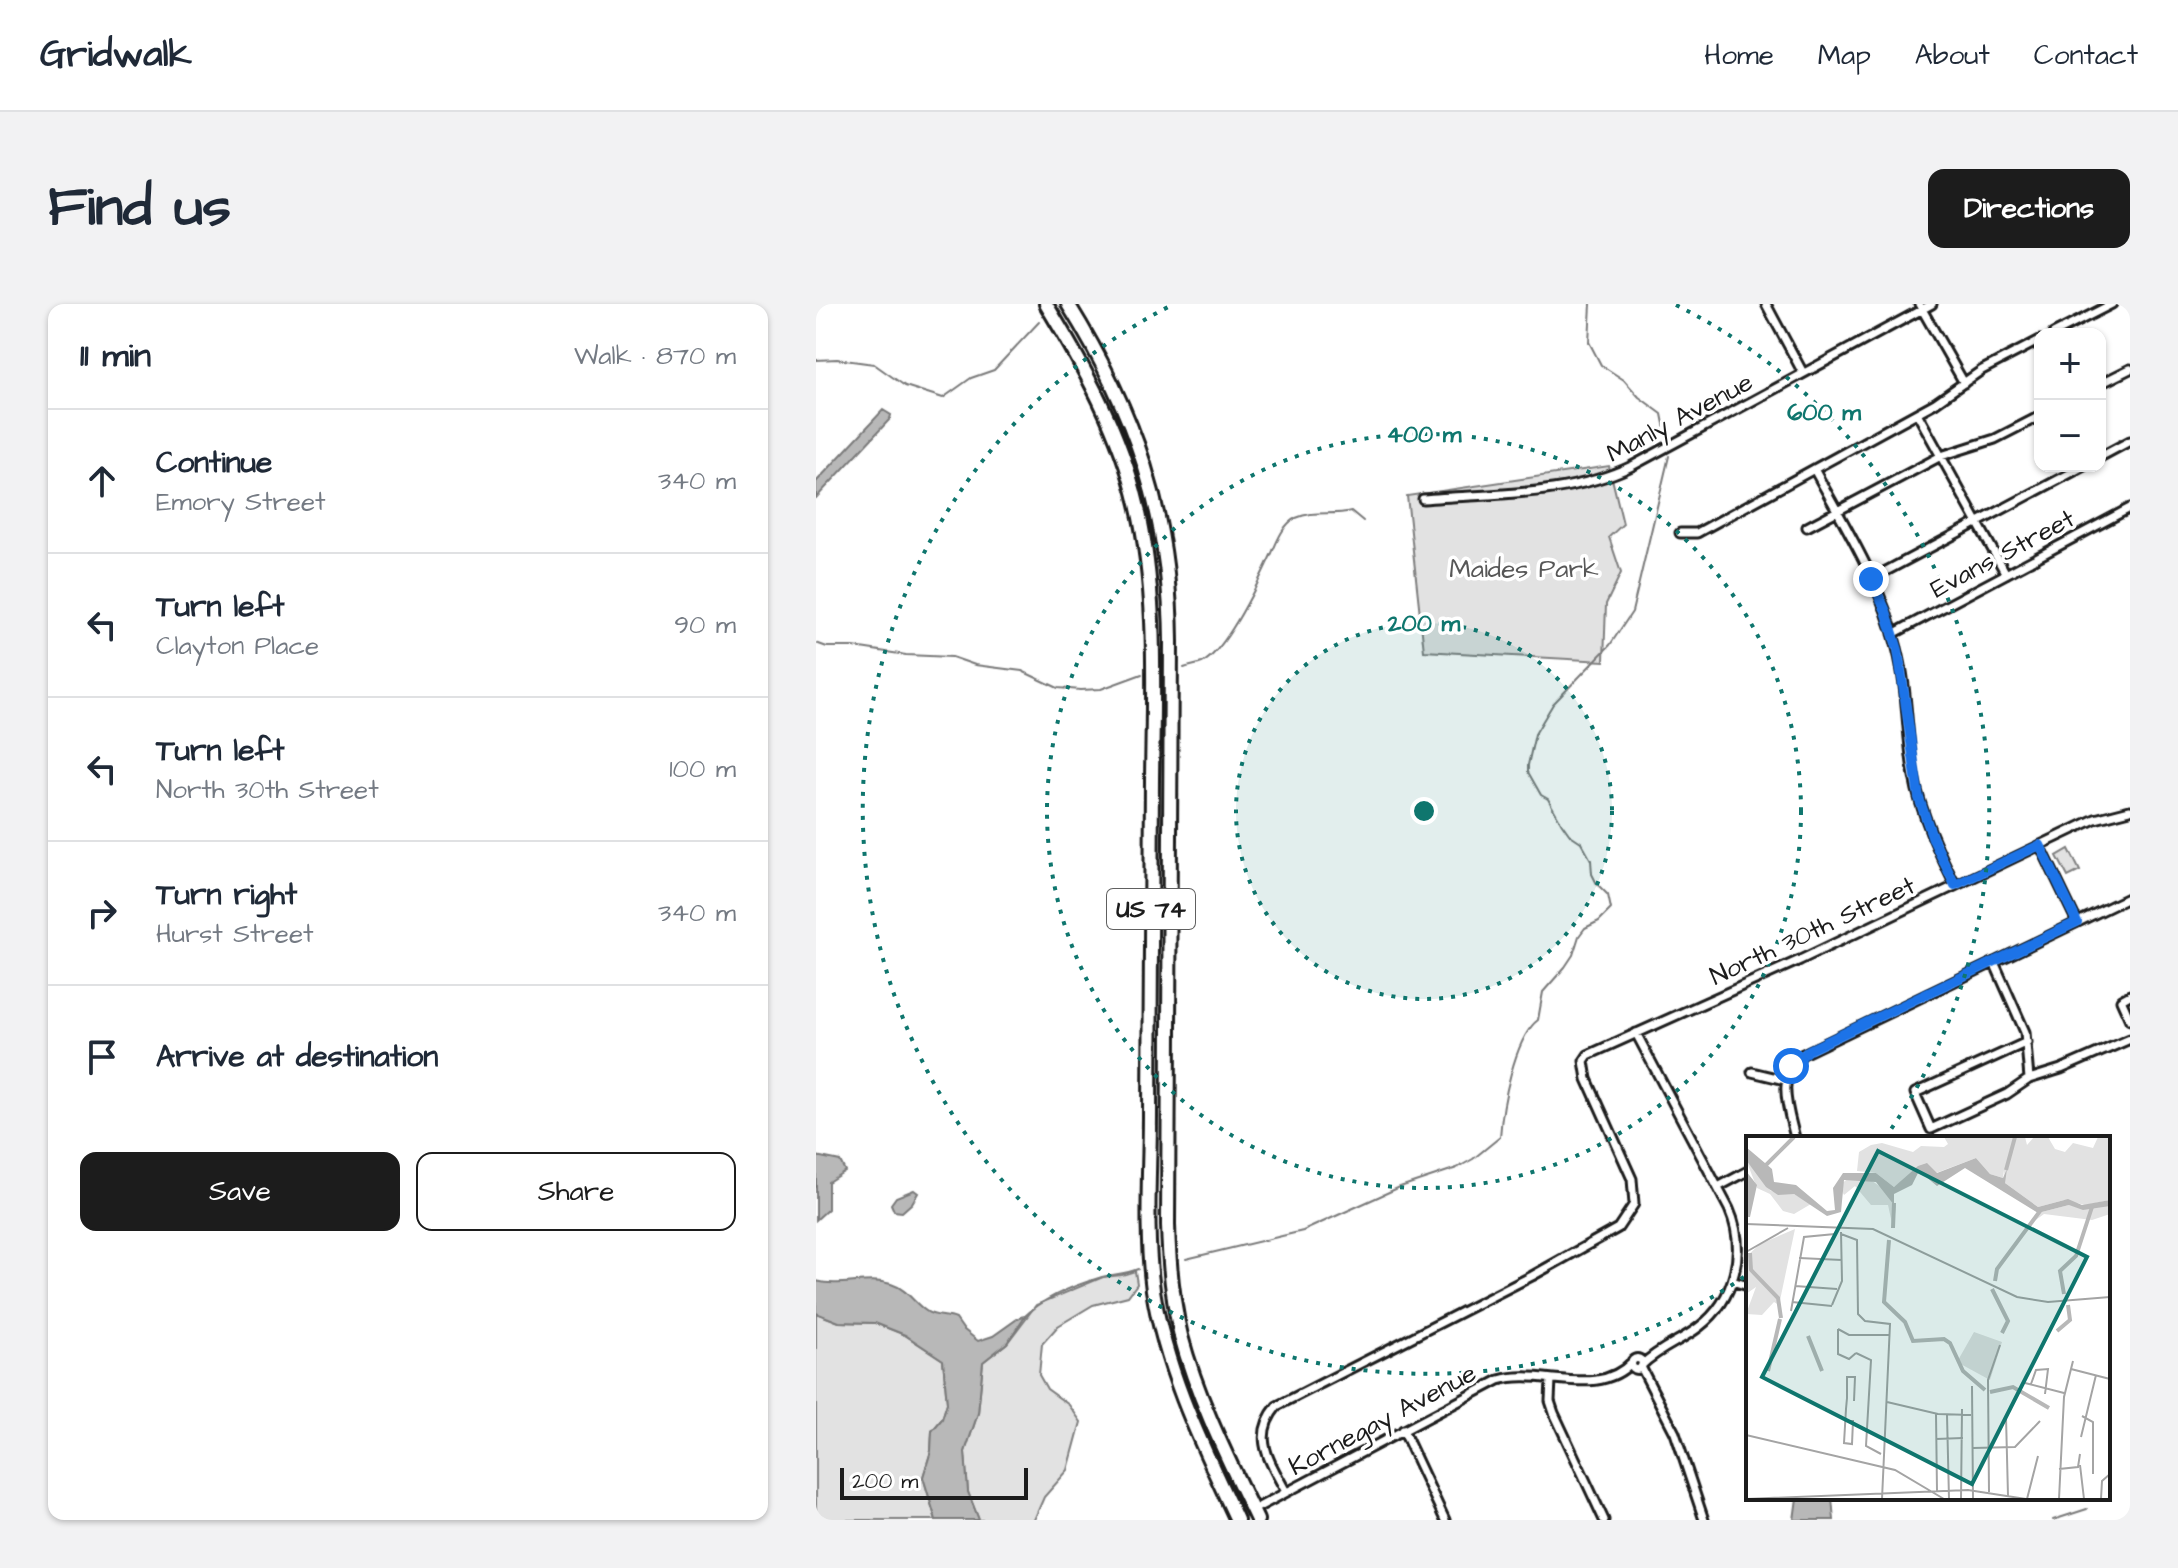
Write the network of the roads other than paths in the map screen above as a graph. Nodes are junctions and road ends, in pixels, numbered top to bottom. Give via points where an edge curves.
1 (1046, 304) edge
2 (1068, 304) edge
3 (1766, 304) edge
4 (1932, 304) edge
5 (2112, 304) edge
6 (1920, 307) edge
7 (2065, 328) edge
8 (2034, 343) edge
9 (2130, 369) edge
10 (1803, 373) junction
11 (2106, 381) edge
12 (1964, 383) junction
13 (1917, 413) junction
14 (2034, 419) edge
15 (2130, 441) edge
16 (2106, 454) edge
17 (1941, 456) junction
18 (1814, 469) junction
19 (2073, 472) edge
20 (1423, 499) dead end
21 (2130, 508) edge
22 (1837, 512) junction
23 (1979, 524) junction
24 (1807, 527) dead end
25 (1680, 533) dead end
26 (2006, 574) junction
27 (1871, 579) junction
28 (1893, 634) junction
29 (2130, 810) edge
30 (2040, 845) junction
31 (1955, 885) junction
32 (2130, 897) edge
33 (2077, 922) junction
34 (1994, 962) junction
35 (2130, 995) edge
36 (2130, 1020) edge
37 (1636, 1033) junction
38 (2130, 1039) edge
39 (2027, 1042) junction
40 (1752, 1072) dead end
41 (2029, 1079) junction
42 (1785, 1080) junction
43 (1795, 1136) edge
44 (1746, 1172) edge
45 (1718, 1187) junction
46 (1732, 1281) junction
47 (1746, 1285) edge
48 (1637, 1367) junction
49 (1551, 1379) junction
50 (1403, 1430) junction
51 (1286, 1492) junction
52 (1255, 1515) edge
53 (1237, 1520) edge
54 (1445, 1520) edge
55 (1604, 1520) edge
56 (1704, 1520) edge

1 - 53 highway, US 74 via 1085,369 1116,437 1146,555 1152,653 1152,1285 1177,1388
2 - 52 highway, US 74 via 1126,411 1163,536 1171,618 1172,1291 1196,1384
3 - 10 street
4 - 6 street, Manly Avenue
5 - 7 street
6 - 10 street, Manly Avenue
6 - 12 street
8 - 12 street
9 - 11 street
10 - 20 street, Manly Avenue via 1600,480 1565,488
12 - 13 street
13 - 17 street
13 - 18 street
14 - 17 street via 1995,439
15 - 16 street
17 - 22 street
17 - 23 street
18 - 22 street
18 - 25 street via 1697,533
19 - 23 street
21 - 26 street, Evans Street
22 - 24 street
22 - 27 street
23 - 26 street
23 - 27 street
26 - 28 street, Evans Street
27 - 28 street
28 - 31 street via 1919,798
29 - 30 street, North 30th Street via 2095,819
30 - 31 street, North 30th Street
30 - 33 street
31 - 37 street, North 30th Street
32 - 33 street
33 - 34 street
34 - 39 street
34 - 42 street via 1809,1050 1791,1066
35 - 36 street via 2121,1000
37 - 45 street
37 - 51 street, North 30th Street via 1584,1061 1587,1079 1632,1179 1634,1204 1618,1228 1277,1406 1262,1432
38 - 41 street
39 - 41 street
39 - 41 street via 1915,1093 1931,1129
40 - 42 street
42 - 43 street
44 - 45 street
45 - 46 street via 1736,1232
46 - 47 street
46 - 48 street, Kornegay Avenue via 1709,1318
48 - 49 street, Kornegay Avenue via 1592,1381
48 - 56 street via 1675,1433
49 - 50 street, Kornegay Avenue via 1525,1375 1499,1380
49 - 55 street via 1554,1413
50 - 51 street, Kornegay Avenue
50 - 54 street
51 - 52 street, Kornegay Avenue

